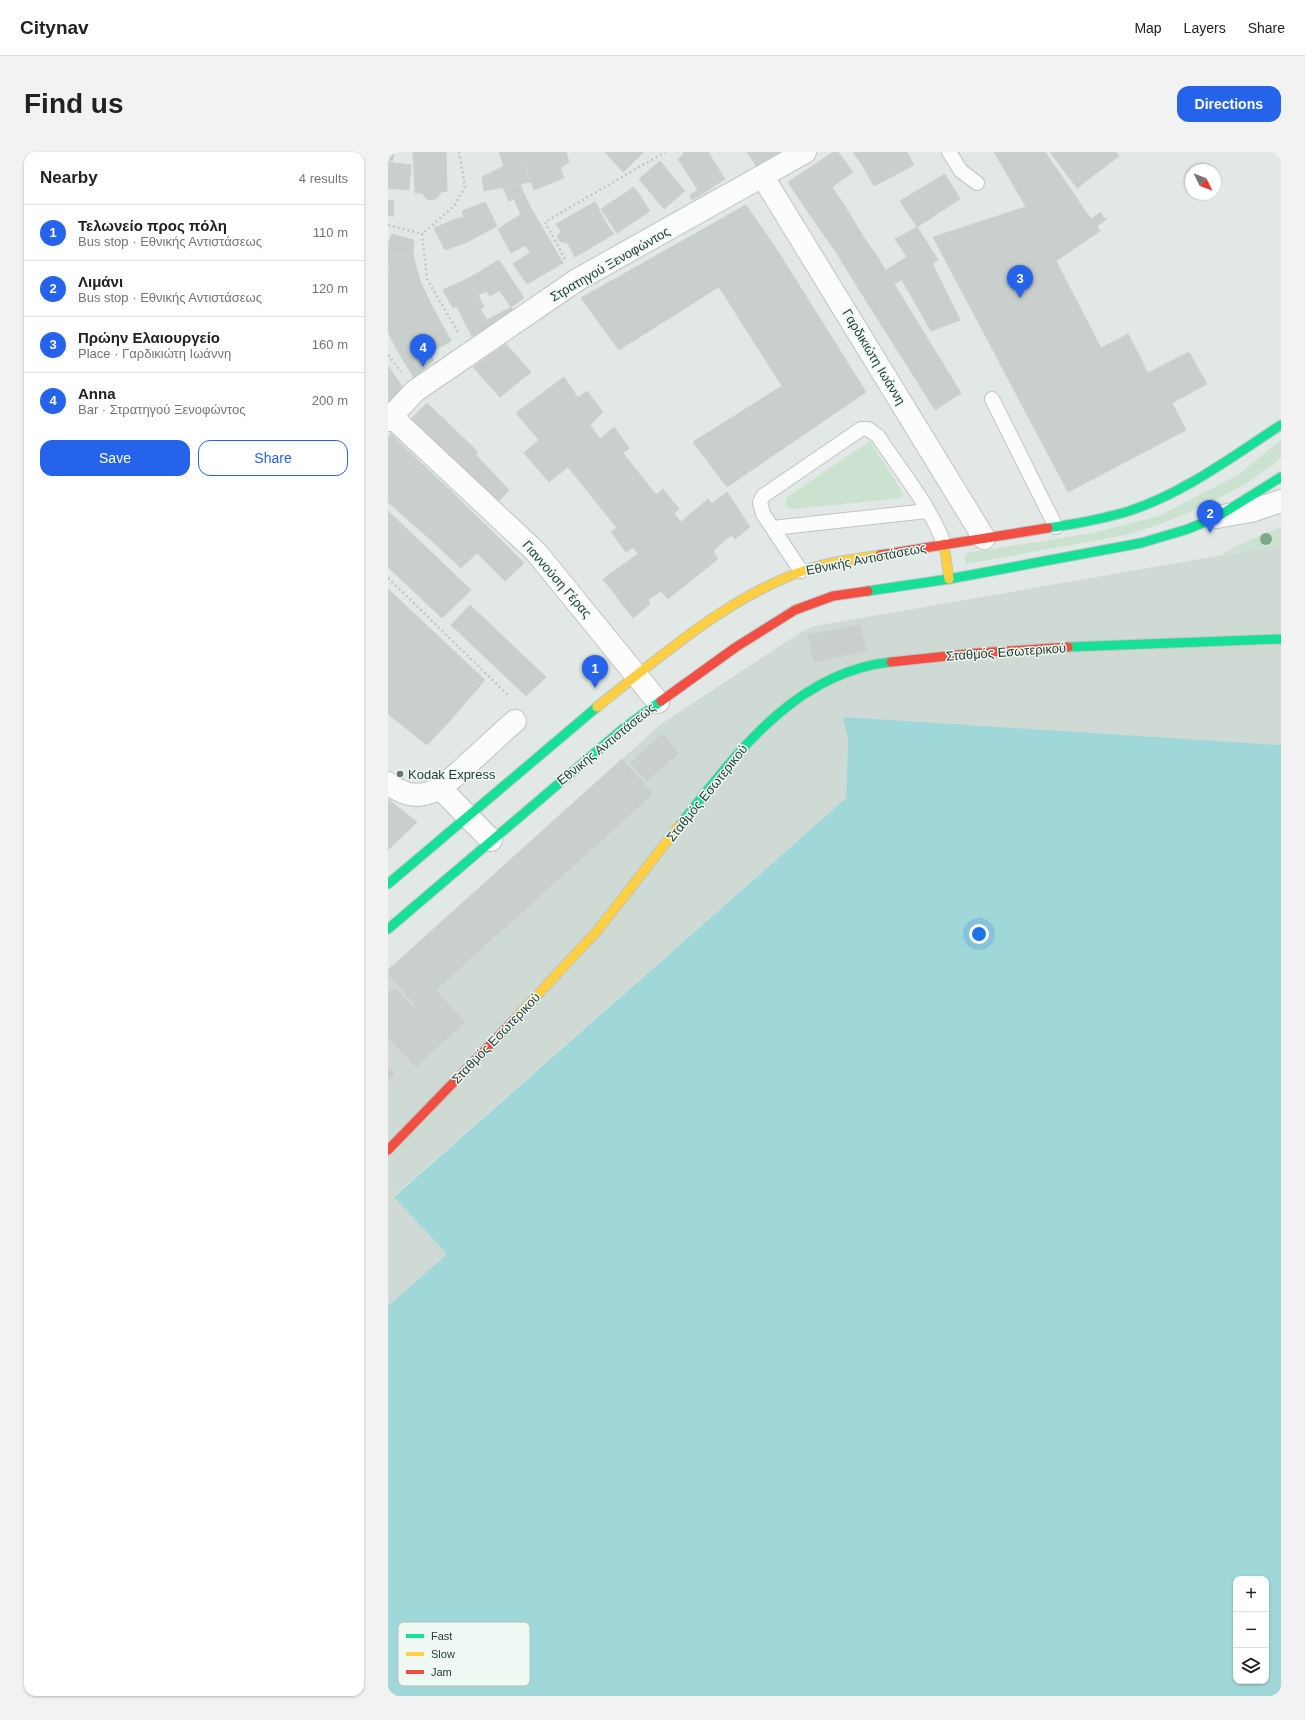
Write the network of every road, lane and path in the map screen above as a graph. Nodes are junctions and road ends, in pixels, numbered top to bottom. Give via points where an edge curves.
1 (459, 152) edge
2 (665, 152) edge
3 (805, 152) edge
4 (949, 152) edge
5 (764, 177) junction
6 (977, 183) dead end
7 (388, 225) edge
8 (423, 234) junction
9 (577, 280) junction
10 (470, 353) junction
11 (992, 399) dead end
12 (390, 419) edge
13 (1281, 425) edge
14 (1281, 477) edge
15 (1281, 501) edge
16 (927, 511) junction
17 (1217, 517) junction
18 (1056, 527) junction
19 (773, 528) junction
20 (984, 538) junction
21 (944, 544) junction
22 (801, 571) junction
23 (388, 578) edge
24 (949, 580) junction
25 (1281, 639) edge
26 (637, 675) junction
27 (658, 702) junction
28 (514, 711) joint
29 (388, 783) edge
30 (441, 789) junction
31 (467, 816) junction
32 (491, 840) junction
33 (388, 884) edge
34 (388, 929) edge
35 (388, 1150) edge

1 - 8 path via 464,187 454,206
2 - 9 path via 545,222
3 - 5 street, Στρατηγού Ξενοφώντος
4 - 6 lane via 961,170
5 - 9 street, Στρατηγού Ξενοφώντος
5 - 20 street, Γαρδικιώτη Ιωάννη
7 - 8 path
8 - 10 path via 427,279
9 - 10 street, Στρατηγού Ξενοφώντος
10 - 12 street, Στρατηγού Ξενοφώντος via 415,392
11 - 18 lane
12 - 26 street, Γιαννούση Γέρας via 536,552
13 - 18 main road, Εθνικής Αντιστάσεως via 1215,469 1164,497 1129,511
14 - 17 main road, Εθνικής Αντιστάσεως
15 - 17 street via 1251,511
16 - 19 lane
16 - 19 lane via 878,436 861,429 763,496 761,508
16 - 21 lane
17 - 24 main road, Εθνικής Αντιστάσεως via 1166,536 1116,549
18 - 20 main road, Εθνικής Αντιστάσεως
19 - 22 lane
20 - 21 main road, Εθνικής Αντιστάσεως
21 - 22 main road, Εθνικής Αντιστάσεως via 859,558
21 - 24 main road
22 - 26 main road, Εθνικής Αντιστάσεως via 745,598
23 - 28 path
24 - 27 main road, Εθνικής Αντιστάσεως via 834,596 813,602 758,632
25 - 35 main road, Σταθμός Εσωτερικού via 954,655 882,662 851,670 828,680 798,698 744,746 597,931
26 - 27 street, Γιαννούση Γέρας
26 - 31 main road, Εθνικής Αντιστάσεως via 554,741
27 - 32 main road, Εθνικής Αντιστάσεως via 599,748
28 - 30 street
29 - 30 street via 408,795 422,795
30 - 31 street
31 - 32 street
31 - 33 main road, Εθνικής Αντιστάσεως
32 - 34 main road, Εθνικής Αντιστάσεως

